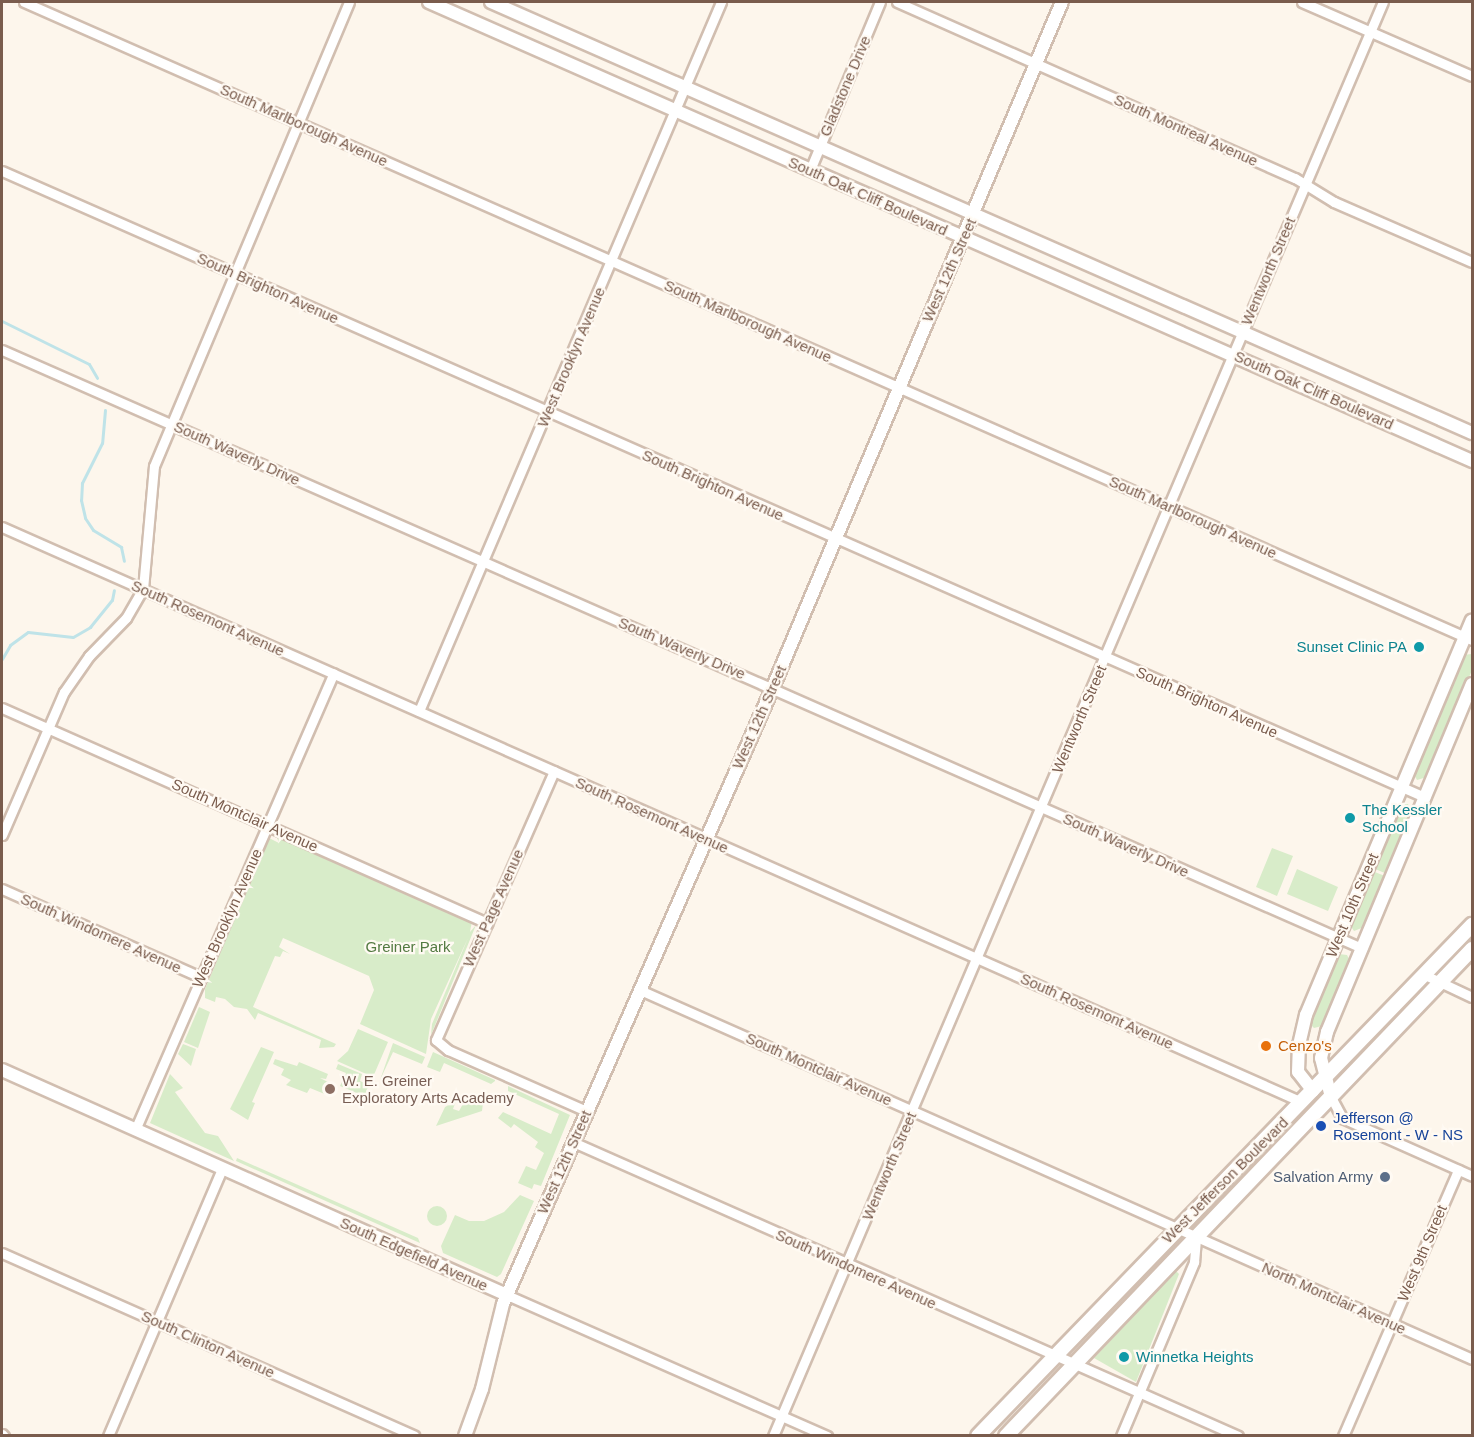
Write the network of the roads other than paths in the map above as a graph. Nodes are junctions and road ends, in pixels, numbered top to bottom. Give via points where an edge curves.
1 (24, 2) edge
2 (349, 2) edge
3 (429, 2) edge
4 (492, 2) edge
5 (721, 2) edge
6 (880, 2) edge
7 (897, 2) edge
8 (1062, 2) edge
9 (1302, 2) edge
10 (1383, 2) edge
11 (1370, 31) junction
12 (1035, 63) junction
13 (1473, 76) edge
14 (685, 86) junction
15 (675, 109) junction
16 (297, 122) junction
17 (820, 146) junction
18 (810, 170) junction
19 (2, 171) edge
20 (1305, 182) junction
21 (974, 213) junction
22 (963, 238) junction
23 (611, 260) junction
24 (1473, 262) edge
25 (233, 273) junction
26 (1242, 332) junction
27 (2, 350) edge
28 (1233, 354) junction
29 (898, 387) junction
30 (548, 411) junction
31 (170, 423) junction
32 (1473, 433) edge
33 (1473, 461) edge
34 (1168, 506) junction
35 (2, 527) edge
36 (835, 539) junction
37 (484, 562) junction
38 (143, 589) junction
39 (1473, 620) edge
40 (1469, 638) edge
41 (1106, 657) junction
42 (334, 673) junction
43 (1473, 684) edge
44 (773, 687) junction
45 (2, 708) edge
46 (419, 711) junction
47 (48, 729) junction
48 (554, 771) junction
49 (1402, 788) junction
50 (1425, 797) junction
51 (1042, 808) junction
52 (268, 825) junction
53 (2, 835) edge
54 (706, 839) junction
55 (2, 889) edge
56 (487, 923) junction
57 (1473, 925) edge
58 (1338, 938) junction
59 (1362, 948) junction
60 (1473, 950) edge
61 (978, 958) junction
62 (1425, 975) junction
63 (201, 977) junction
64 (1441, 983) junction
65 (640, 990) junction
66 (1473, 997) edge
67 (2, 1070) edge
68 (1326, 1077) junction
69 (1313, 1091) junction
70 (1331, 1097) junction
71 (1302, 1102) junction
72 (913, 1111) junction
73 (586, 1112) junction
74 (135, 1130) junction
75 (573, 1142) junction
76 (222, 1169) junction
77 (1458, 1170) junction
78 (1473, 1176) edge
79 (1178, 1228) junction
80 (1196, 1237) junction
81 (2, 1253) edge
82 (846, 1265) junction
83 (507, 1295) junction
84 (157, 1321) junction
85 (1391, 1323) junction
86 (1055, 1356) junction
87 (1473, 1359) edge
88 (1074, 1362) junction
89 (1140, 1392) junction
90 (782, 1415) junction
91 (108, 1436) edge
92 (414, 1436) edge
93 (465, 1436) edge
94 (773, 1436) edge
95 (827, 1436) edge
96 (978, 1436) edge
97 (1006, 1436) edge
98 (1120, 1436) edge
99 (1238, 1436) edge
100 (1342, 1436) edge

1 - 16 street, South Marlborough Avenue
2 - 16 street
3 - 15 street, South Oak Cliff Boulevard
4 - 14 street, South Oak Cliff Boulevard
5 - 14 street, West Brooklyn Avenue
6 - 17 street, Gladstone Drive
7 - 12 street, South Montreal Avenue
8 - 12 street, West 12th Street
9 - 11 street
10 - 11 street, Wentworth Street
11 - 13 street
11 - 20 street, Wentworth Street
12 - 20 street, South Montreal Avenue
12 - 21 street, West 12th Street
14 - 15 street, West Brooklyn Avenue
14 - 17 street, South Oak Cliff Boulevard
15 - 18 street, South Oak Cliff Boulevard
15 - 23 street, West Brooklyn Avenue
16 - 23 street, South Marlborough Avenue
16 - 25 street
17 - 18 street, Gladstone Drive
17 - 21 street, South Oak Cliff Boulevard
18 - 22 street, South Oak Cliff Boulevard
19 - 25 street, South Brighton Avenue
20 - 24 street, South Montreal Avenue via 1335,202
20 - 26 street, Wentworth Street
21 - 22 street, West 12th Street
21 - 26 street, South Oak Cliff Boulevard
22 - 28 street, South Oak Cliff Boulevard
22 - 29 street, West 12th Street
23 - 29 street, South Marlborough Avenue
23 - 30 street, West Brooklyn Avenue
25 - 30 street, South Brighton Avenue
25 - 31 street
26 - 28 street, Wentworth Street
26 - 32 street, South Oak Cliff Boulevard
27 - 31 street, South Waverly Drive
28 - 33 street, South Oak Cliff Boulevard
28 - 34 street, Wentworth Street
29 - 34 street, South Marlborough Avenue
29 - 36 street, West 12th Street
30 - 36 street, South Brighton Avenue
30 - 37 street, West Brooklyn Avenue
31 - 37 street, South Waverly Drive
31 - 38 street via 150,486 149,554
34 - 40 street, South Marlborough Avenue
34 - 41 street, Wentworth Street
35 - 38 street, South Rosemont Avenue
36 - 41 street, South Brighton Avenue
36 - 44 street, West 12th Street
37 - 44 street, South Waverly Drive
37 - 46 street, West Brooklyn Avenue
38 - 42 street, South Rosemont Avenue
38 - 47 street via 126,618 76,673
39 - 40 street, West 10th Street
40 - 49 street, West 10th Street
41 - 49 street, South Brighton Avenue
41 - 51 street, Wentworth Street
42 - 46 street, South Rosemont Avenue
42 - 52 street, West Brooklyn Avenue
43 - 50 street, West 10th Street
44 - 51 street, South Waverly Drive
44 - 54 street, West 12th Street
45 - 47 street, South Montclair Avenue
46 - 48 street, South Rosemont Avenue
47 - 52 street, South Montclair Avenue
47 - 53 street
48 - 54 street, South Rosemont Avenue
48 - 56 street, West Page Avenue
49 - 50 street, South Brighton Avenue
49 - 58 street, West 10th Street
50 - 59 street, West 10th Street
51 - 58 street, South Waverly Drive
51 - 61 street, Wentworth Street
52 - 56 street, South Montclair Avenue
52 - 63 street, West Brooklyn Avenue
54 - 61 street, South Rosemont Avenue
54 - 65 street, West 12th Street
55 - 63 street, South Windomere Avenue
56 - 73 street, West Page Avenue via 438,1030 439,1046
57 - 62 main road, West Jefferson Boulevard
58 - 59 street, South Waverly Drive
58 - 69 street, West 10th Street via 1306,1015 1299,1045 1298,1072
59 - 68 street, West 10th Street via 1321,1049
60 - 64 main road, West Jefferson Boulevard
61 - 71 street, South Rosemont Avenue
61 - 72 street, Wentworth Street
62 - 64 street
62 - 68 main road, West Jefferson Boulevard
63 - 74 street, West Brooklyn Avenue
64 - 66 street
64 - 70 main road, West Jefferson Boulevard
65 - 72 street, South Montclair Avenue
65 - 73 street, West 12th Street
67 - 74 street, South Edgefield Avenue
68 - 69 main road, West Jefferson Boulevard
68 - 70 street, West 10th Street
69 - 71 main road, West Jefferson Boulevard
70 - 77 street via 1342,1118
70 - 80 main road, West Jefferson Boulevard
71 - 79 main road, West Jefferson Boulevard
72 - 79 street, South Montclair Avenue
72 - 82 street, Wentworth Street
73 - 75 street, West 12th Street
74 - 76 street, South Edgefield Avenue
75 - 82 street, South Windomere Avenue
75 - 83 street, West 12th Street
76 - 83 street, South Edgefield Avenue
76 - 84 street
77 - 78 street
77 - 85 street, West 9th Street
79 - 80 street, South Montclair Avenue
79 - 86 main road, West Jefferson Boulevard
80 - 85 street, North Montclair Avenue
80 - 88 main road, West Jefferson Boulevard
80 - 89 street via 1194,1262
81 - 84 street, South Clinton Avenue
82 - 86 street, South Windomere Avenue
82 - 90 street, Wentworth Street
83 - 90 street, South Edgefield Avenue
83 - 93 street, West 12th Street
84 - 91 street
84 - 92 street, South Clinton Avenue
85 - 87 street, North Montclair Avenue
85 - 100 street, West 9th Street
86 - 88 street, South Windomere Avenue
86 - 96 main road, West Jefferson Boulevard
88 - 89 street, South Windomere Avenue
88 - 97 main road, West Jefferson Boulevard
89 - 98 street
89 - 99 street, South Windomere Avenue
90 - 94 street, Wentworth Street
90 - 95 street, South Edgefield Avenue

